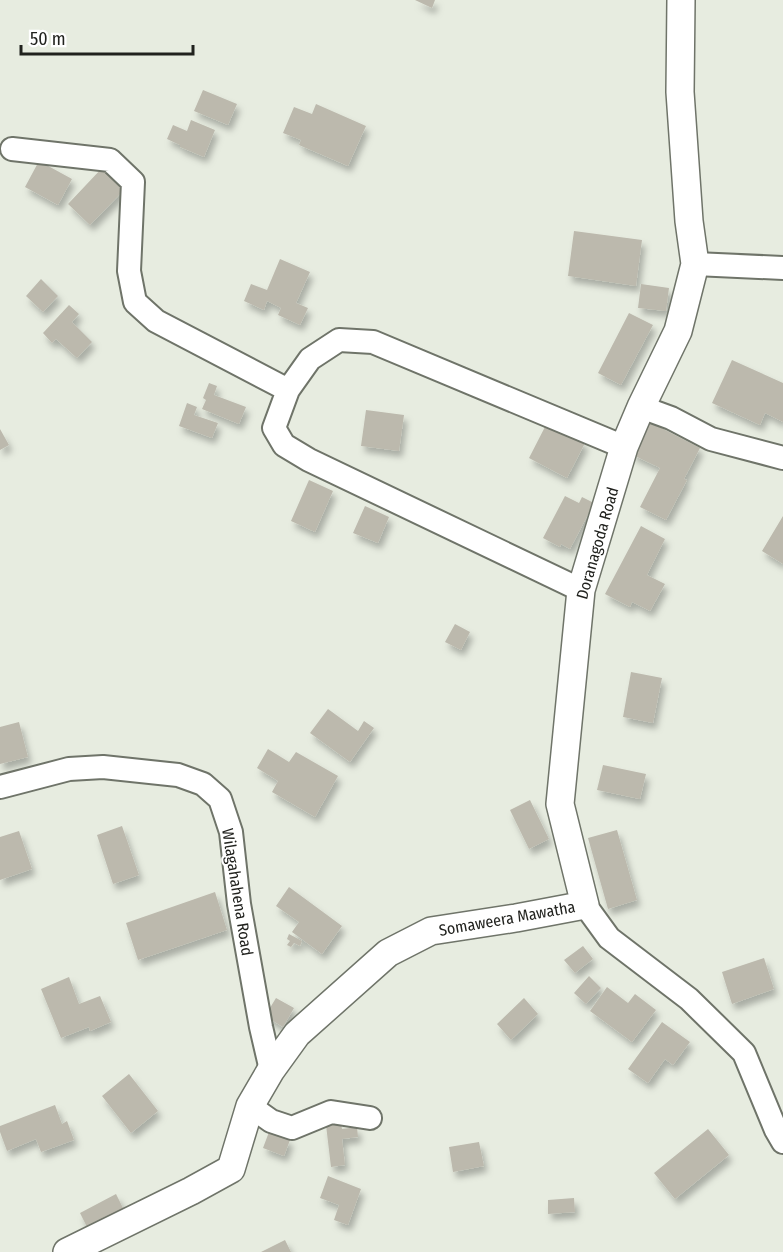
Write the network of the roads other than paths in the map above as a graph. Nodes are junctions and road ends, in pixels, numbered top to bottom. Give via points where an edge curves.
1 (681, 0) edge
2 (12, 149) dead end
3 (695, 264) junction
4 (783, 268) edge
5 (288, 390) junction
6 (641, 407) junction
7 (624, 447) junction
8 (783, 458) edge
9 (581, 590) junction
10 (0, 787) edge
11 (585, 905) junction
12 (271, 1070) junction
13 (250, 1106) junction
14 (370, 1118) dead end
15 (783, 1142) edge
16 (67, 1252) edge

1 - 3 street via 680,92
2 - 5 street via 110,160 133,182 129,272 135,302 156,321
3 - 4 street
3 - 6 street, Doranagoda Road via 678,331
5 - 7 street via 310,359 339,340 373,342
5 - 9 street via 274,428 284,445
6 - 7 street, Doranagoda Road
6 - 8 street via 711,439
7 - 9 street, Doranagoda Road
9 - 11 street, Doranagoda Road via 560,804
10 - 12 street, Wilagahahena Road via 69,770 103,767 178,775 203,783 220,799 231,832 239,904
11 - 12 street, Somaweera Mawatha via 431,931 388,953 297,1034
11 - 15 street via 609,938 689,999 744,1053
12 - 13 street, Somaweera Mawatha
13 - 14 street via 271,1121 292,1128 332,1112
13 - 16 street, Somaweera Mawatha via 231,1169

